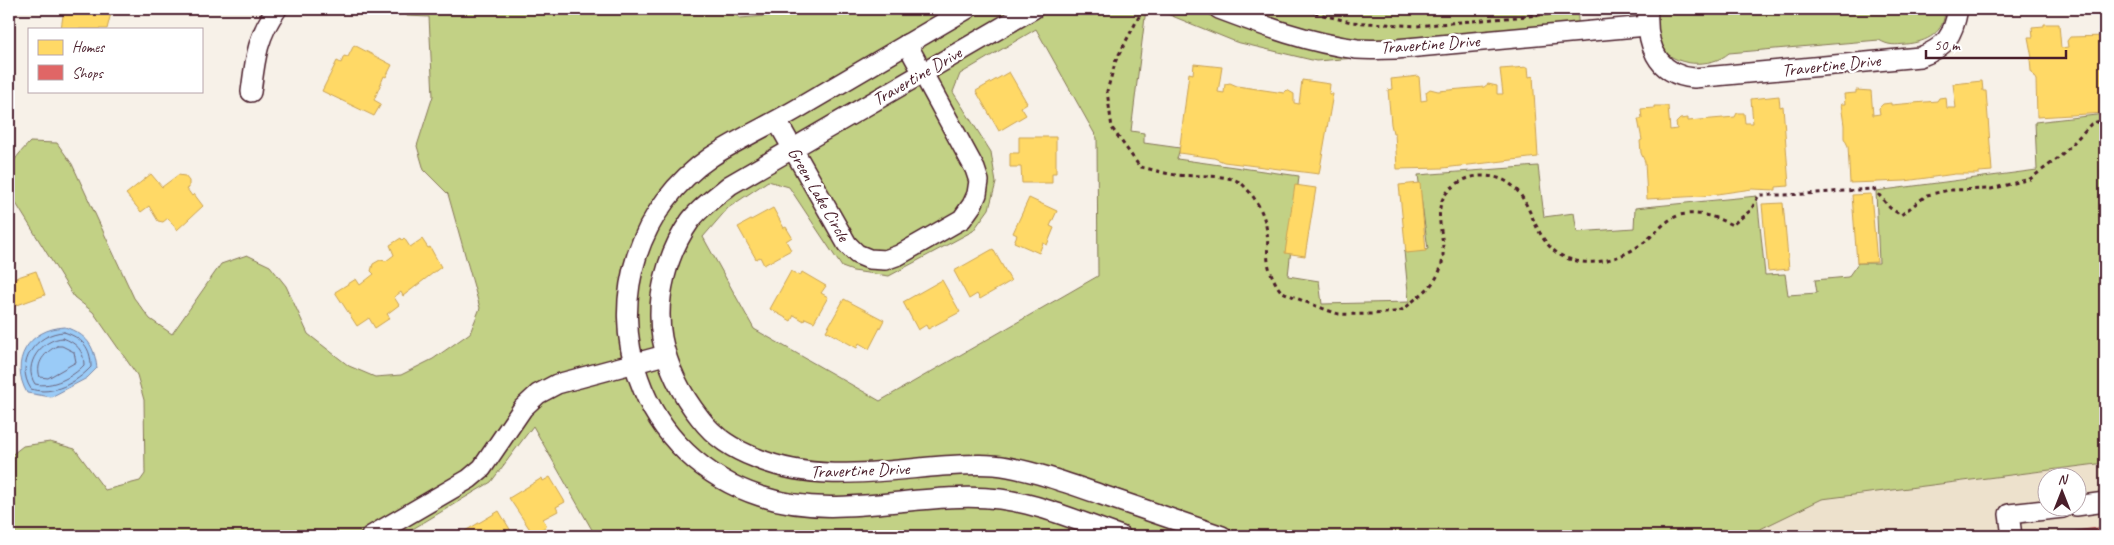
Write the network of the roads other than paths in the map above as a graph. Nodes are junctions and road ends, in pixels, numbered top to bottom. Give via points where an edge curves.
1 (277, 9) edge
2 (967, 9) edge
3 (1033, 9) edge
4 (1219, 9) edge
5 (1958, 9) edge
6 (1647, 17) edge
7 (907, 44) junction
8 (922, 72) junction
9 (251, 92) dead end
10 (777, 121) junction
11 (792, 149) junction
12 (665, 355) junction
13 (633, 364) junction
14 (2105, 502) edge
15 (2086, 505) edge
16 (2036, 511) edge
17 (371, 536) edge
18 (1120, 536) edge
19 (1222, 536) edge
20 (2012, 536) edge

1 - 9 street via 257,46
2 - 7 street, Travertine Drive
3 - 8 street, Travertine Drive
4 - 6 street, Travertine Drive via 1276,30 1359,49 1396,48
5 - 6 street, Travertine Drive via 1954,28 1947,40 1937,50 1920,57 1694,78 1682,77 1659,61 1651,46
7 - 8 street, Green Lake Circle
7 - 10 street, Travertine Drive
8 - 11 street, Travertine Drive
8 - 11 street, Green Lake Circle via 979,182 972,205 962,219 899,254 885,260 869,260 847,244
10 - 11 street, Green Lake Circle
10 - 13 street, Travertine Drive via 710,158 665,200 649,226 636,254 629,281 626,329
11 - 12 street, Travertine Drive via 730,185 691,220 667,265 662,286 660,327
12 - 13 street
12 - 19 street, Travertine Drive via 674,380 708,428 723,442 771,465 830,474 968,465 1004,466 1037,472
13 - 17 street via 557,384 538,394 523,408 482,468
13 - 18 street, Travertine Drive via 644,395 683,451 704,469 760,496 790,504 830,508 969,498 1000,499 1028,504
14 - 15 street
16 - 20 street via 2009,514

